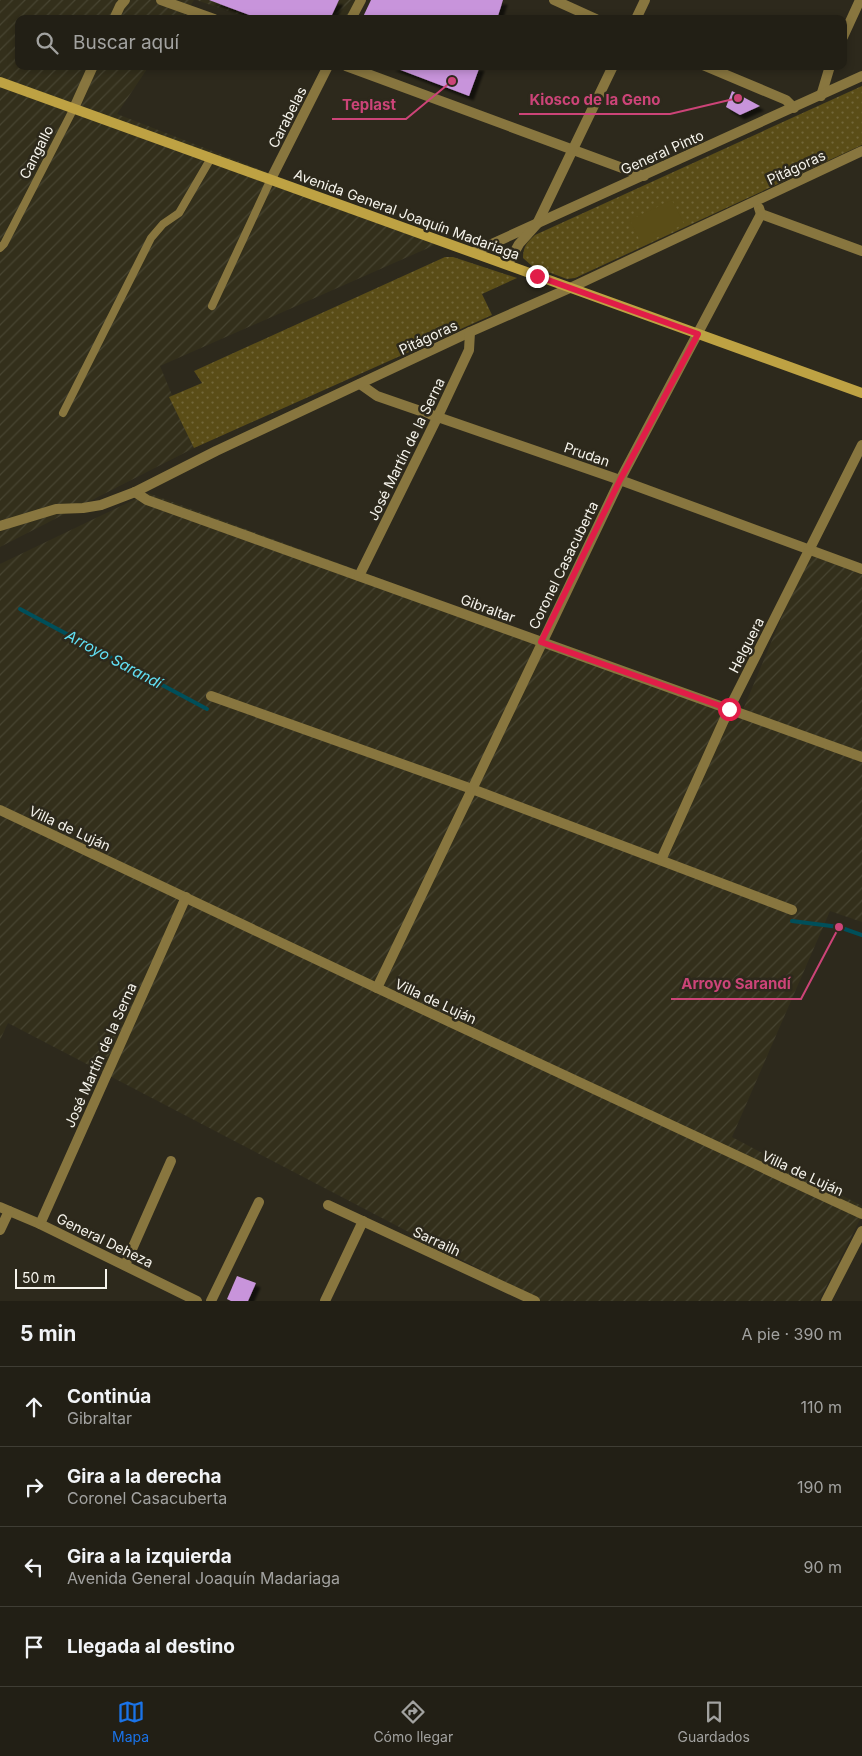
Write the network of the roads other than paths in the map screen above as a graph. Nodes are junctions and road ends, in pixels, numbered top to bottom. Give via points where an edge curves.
1 (124, 0) edge
2 (161, 0) edge
3 (361, 0) edge
4 (554, 0) edge
5 (645, 0) edge
6 (860, 0) edge
7 (116, 15) edge
8 (203, 15) edge
9 (354, 15) edge
10 (587, 15) edge
11 (638, 15) edge
12 (847, 28) edge
13 (91, 70) edge
14 (326, 70) edge
15 (357, 70) edge
16 (611, 70) edge
17 (715, 70) edge
18 (829, 70) edge
19 (862, 76) edge
20 (0, 82) edge
21 (820, 96) junction
22 (74, 108) junction
23 (794, 108) junction
24 (573, 148) junction
25 (862, 151) edge
26 (211, 158) junction
27 (644, 176) junction
28 (271, 179) junction
29 (756, 201) junction
30 (761, 214) junction
31 (537, 224) junction
32 (0, 248) edge
33 (862, 251) edge
34 (474, 252) junction
35 (508, 264) junction
36 (570, 288) junction
37 (212, 306) dead end
38 (470, 332) junction
39 (698, 334) junction
40 (360, 384) junction
41 (862, 393) edge
42 (63, 413) dead end
43 (438, 416) junction
44 (862, 445) edge
45 (620, 480) junction
46 (135, 492) junction
47 (0, 526) edge
48 (809, 550) junction
49 (862, 570) edge
50 (359, 576) junction
51 (541, 642) junction
52 (211, 696) dead end
53 (729, 709) junction
54 (862, 757) edge
55 (472, 789) junction
56 (0, 810) edge
57 (661, 860) junction
58 (186, 897) junction
59 (792, 910) dead end
60 (377, 988) junction
61 (171, 1161) dead end
62 (259, 1202) dead end
63 (328, 1205) dead end
64 (4, 1209) edge
65 (862, 1214) edge
66 (363, 1221) junction
67 (40, 1224) junction
68 (0, 1230) edge
69 (862, 1231) edge
70 (125, 1265) junction
71 (197, 1301) edge
72 (211, 1301) edge
73 (325, 1301) edge
74 (535, 1301) edge
75 (826, 1301) edge

1 - 7 street
2 - 8 street
3 - 9 street
4 - 10 street
5 - 11 street
6 - 12 street
13 - 22 street, Cangallo
14 - 28 street, Carabelas
15 - 24 street
16 - 24 street
17 - 23 street via 786,100
18 - 21 street
19 - 21 street, General Pinto
20 - 22 main road, Avenida General Joaquín Madariaga
21 - 23 street, General Pinto
22 - 26 main road, Avenida General Joaquín Madariaga
22 - 32 lane, Cangallo
23 - 27 street, General Pinto
24 - 27 street
24 - 31 street
25 - 29 street, Pitágoras
26 - 28 main road, Avenida General Joaquín Madariaga
26 - 42 lane via 179,213 151,238
27 - 31 street, General Pinto
28 - 34 main road, Avenida General Joaquín Madariaga
28 - 37 lane
29 - 30 street
29 - 36 street, Pitágoras
30 - 33 street
30 - 39 street, Coronel Casacuberta
31 - 34 street, General Pinto
31 - 35 street via 519,244
34 - 35 main road, Avenida General Joaquín Madariaga
35 - 36 main road, Avenida General Joaquín Madariaga
36 - 38 street, Pitágoras
36 - 39 main road, Avenida General Joaquín Madariaga
38 - 40 street, Pitágoras
38 - 43 street, José Martín de la Serna via 469,350
39 - 41 main road, Avenida General Joaquín Madariaga
39 - 45 street, Coronel Casacuberta
40 - 43 street, Prudan via 377,396
40 - 46 street, Pitágoras
43 - 45 street, Prudan
43 - 50 street, José Martín de la Serna
44 - 48 street, Helguera
45 - 48 street, Prudan
45 - 51 street, Coronel Casacuberta
46 - 47 street, Pitágoras via 101,505 56,509
46 - 50 street, Gibraltar via 148,500
48 - 49 street, Prudan
48 - 53 street, Helguera
50 - 51 street, Gibraltar
51 - 53 street, Gibraltar
51 - 55 street, Coronel Casacuberta
52 - 55 street
53 - 54 street, Gibraltar
53 - 57 street, Helguera
55 - 57 street
55 - 60 street, Coronel Casacuberta
56 - 58 street, Villa de Luján
57 - 59 street
58 - 60 street, Villa de Luján
58 - 67 street, José Martín de la Serna
60 - 65 street, Villa de Luján
61 - 70 street
62 - 72 street
63 - 66 street, Sarrailh
64 - 67 street, General Deheza
64 - 68 street
66 - 73 street
66 - 74 street, Sarrailh
67 - 70 street, General Deheza
69 - 75 street
70 - 71 street, General Deheza

